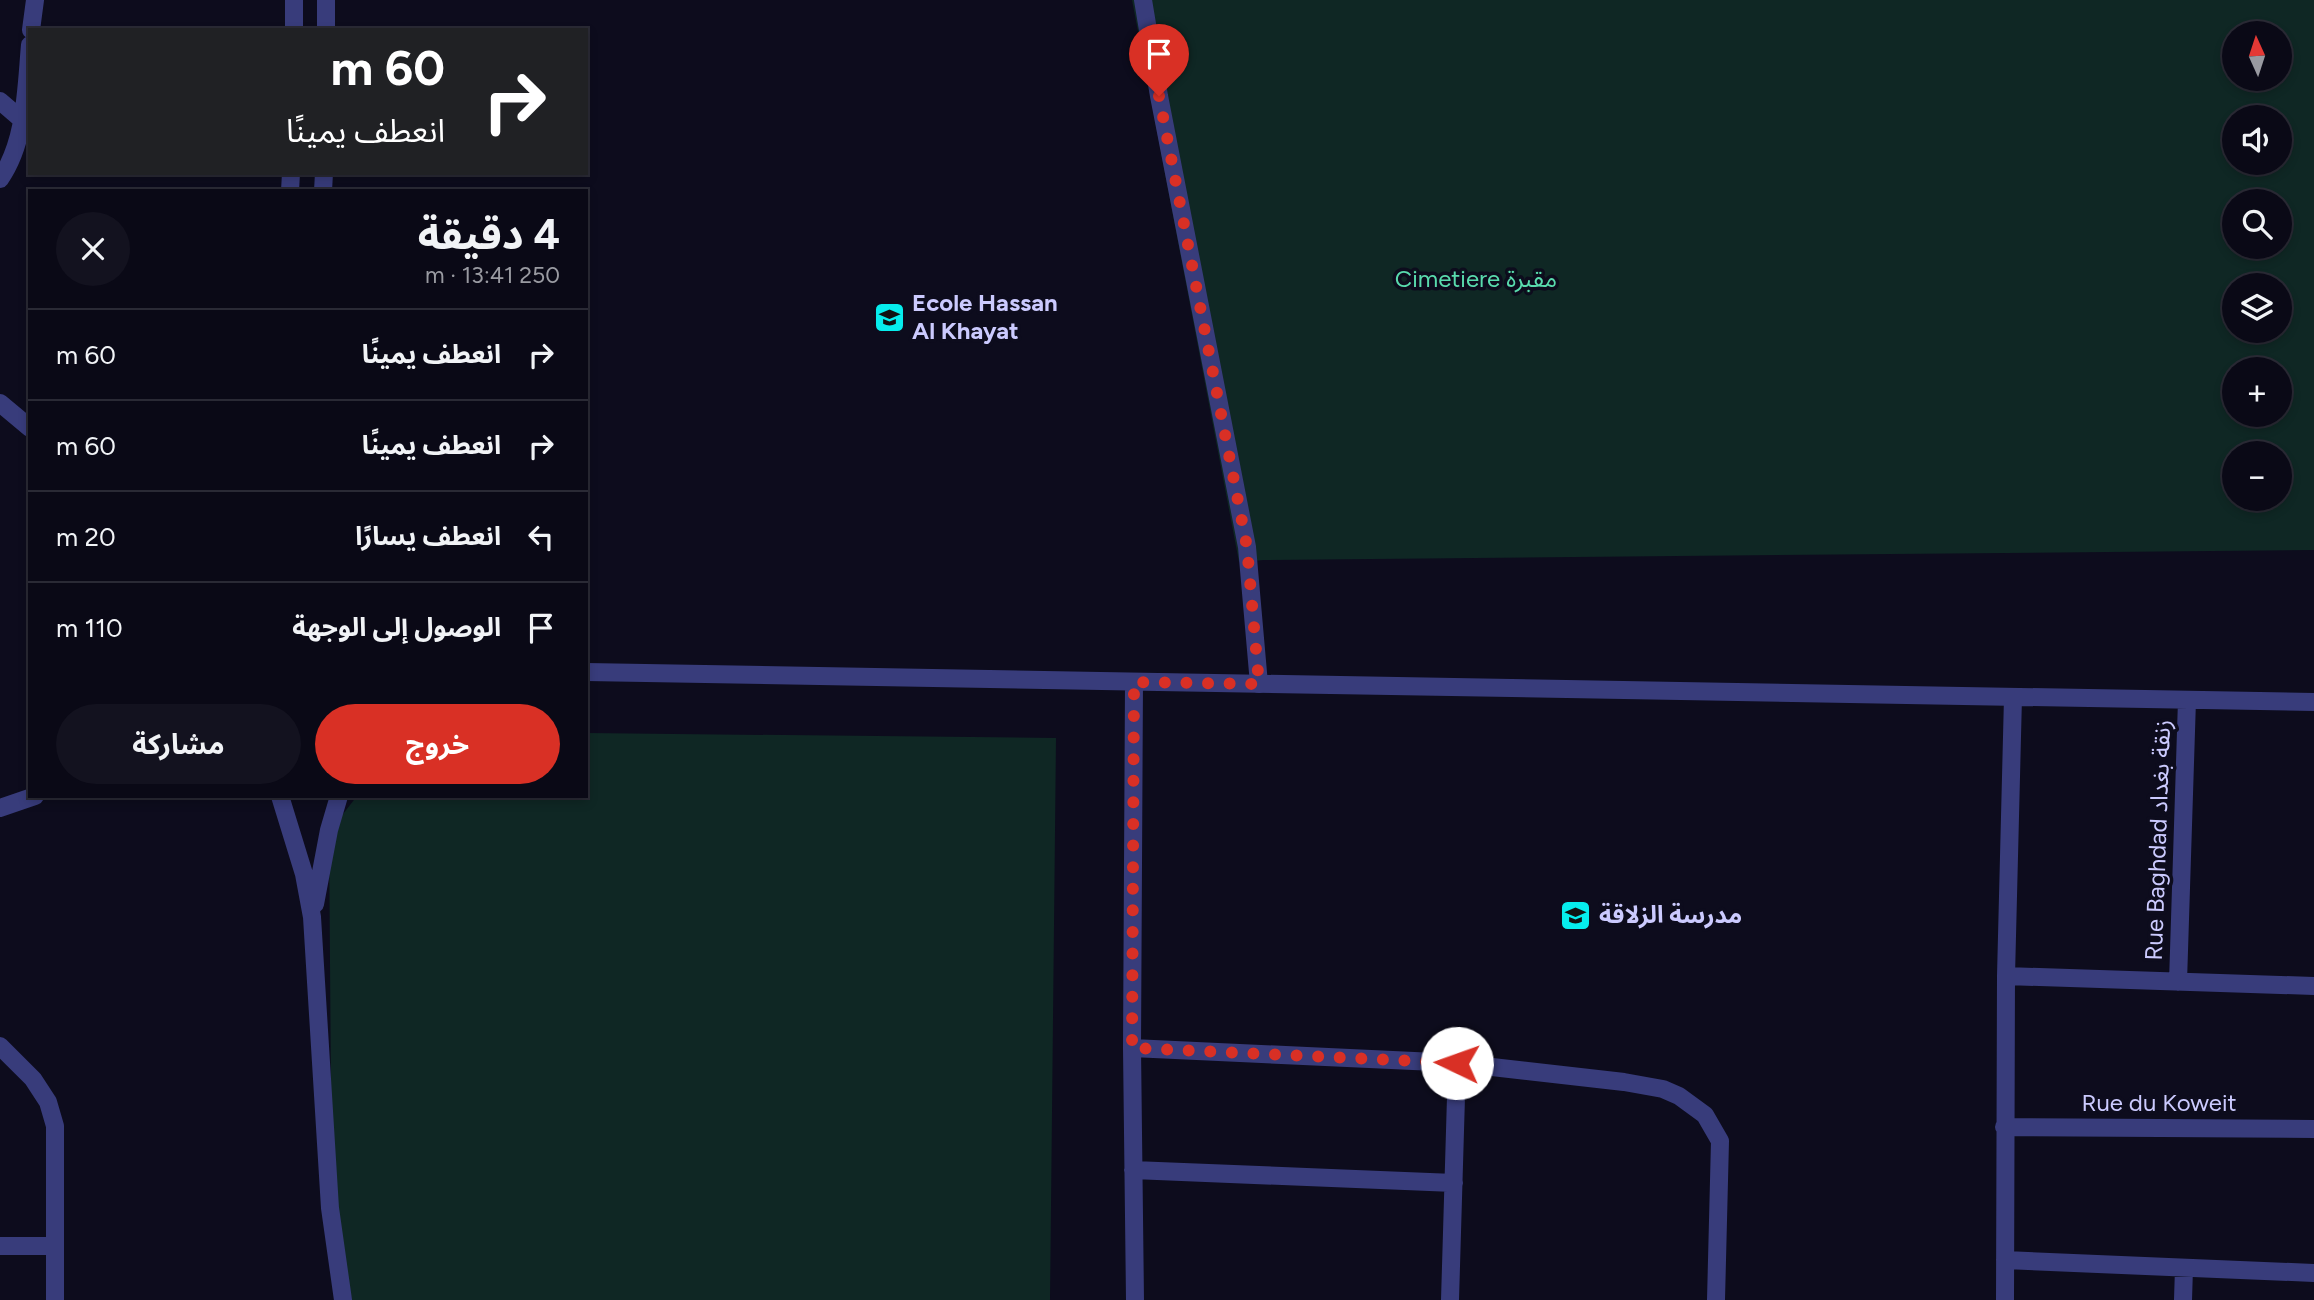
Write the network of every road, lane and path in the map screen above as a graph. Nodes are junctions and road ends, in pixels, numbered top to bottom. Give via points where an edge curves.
1 (35, 0) edge
2 (294, 0) edge
3 (326, 0) edge
4 (1143, 0) edge
5 (31, 28) edge
6 (294, 28) edge
7 (326, 28) edge
8 (28, 64) edge
9 (0, 101) edge
10 (22, 119) junction
11 (0, 180) edge
12 (0, 403) edge
13 (28, 427) edge
14 (588, 672) edge
15 (1134, 682) junction
16 (1259, 684) junction
17 (2012, 697) junction
18 (2188, 700) junction
19 (2314, 702) edge
20 (29, 798) edge
21 (281, 798) edge
22 (338, 798) edge
23 (0, 808) edge
24 (312, 918) junction
25 (2006, 976) junction
26 (2178, 982) junction
27 (2314, 986) edge
28 (0, 1046) edge
29 (1132, 1048) junction
30 (1457, 1063) junction
31 (2004, 1127) junction
32 (2314, 1129) edge
33 (1133, 1170) junction
34 (1454, 1182) junction
35 (0, 1246) edge
36 (55, 1246) junction
37 (2005, 1260) junction
38 (2184, 1268) junction
39 (2314, 1273) edge
40 (55, 1300) edge
41 (343, 1300) edge
42 (1135, 1300) edge
43 (1450, 1300) edge
44 (1716, 1300) edge
45 (2005, 1300) edge
46 (2183, 1300) edge

1 - 5 street
2 - 6 street
3 - 7 street
4 - 16 street via 1247,547
8 - 10 street
9 - 10 street
10 - 11 street
12 - 13 street
14 - 15 street
15 - 16 street
15 - 29 street
16 - 17 street
17 - 18 street
17 - 25 street
18 - 19 street
18 - 26 street, Rue Baghdad زنقة بغداد
20 - 23 street
21 - 24 street
22 - 24 street
24 - 41 street via 329,1195
25 - 26 street
25 - 31 street
26 - 27 street
28 - 36 street via 33,1079 48,1102 55,1126
29 - 30 street
29 - 33 street
30 - 34 street
30 - 44 street via 1663,1089 1705,1115 1720,1141
31 - 32 street, Rue du Koweit
31 - 37 street
33 - 34 street
33 - 42 street
34 - 43 street
35 - 36 street
36 - 40 street
37 - 38 street
37 - 45 street
38 - 39 street
38 - 46 street

